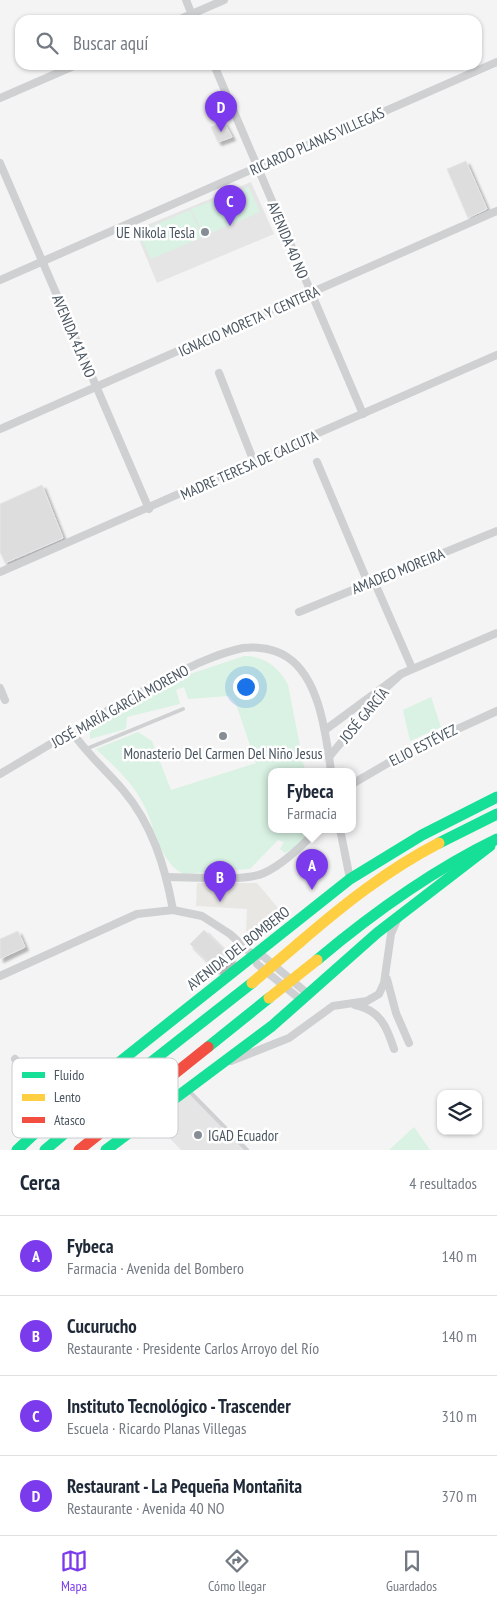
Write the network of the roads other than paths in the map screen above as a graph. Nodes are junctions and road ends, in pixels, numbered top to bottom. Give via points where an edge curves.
1 (186, 0) edge
2 (224, 0) edge
3 (192, 15) edge
4 (197, 15) edge
5 (497, 62) edge
6 (482, 69) edge
7 (64, 70) edge
8 (216, 70) edge
9 (479, 70) edge
10 (0, 98) edge
11 (0, 163) edge
12 (258, 168) junction
13 (497, 211) edge
14 (42, 262) junction
15 (0, 280) edge
16 (311, 293) junction
17 (497, 355) edge
18 (219, 373) dead end
19 (96, 387) junction
20 (363, 414) junction
21 (0, 429) edge
22 (254, 462) junction
23 (317, 462) dead end
24 (149, 509) junction
25 (497, 531) edge
26 (0, 572) edge
27 (371, 582) junction
28 (299, 612) dead end
29 (497, 633) edge
30 (412, 668) junction
31 (401, 674) junction
32 (0, 688) edge
33 (5, 700) dead end
34 (184, 709) dead end
35 (497, 711) edge
36 (325, 730) junction
37 (72, 732) junction
38 (84, 750) junction
39 (329, 757) junction
40 (331, 768) edge
41 (0, 774) edge
42 (356, 782) edge
43 (497, 797) edge
44 (497, 814) edge
45 (314, 833) edge
46 (341, 833) edge
47 (497, 840) edge
48 (167, 877) junction
49 (350, 879) junction
50 (173, 910) junction
51 (400, 915) junction
52 (253, 955) junction
53 (1, 974) edge
54 (386, 974) junction
55 (305, 997) junction
56 (348, 1003) junction
57 (409, 1042) dead end
58 (394, 1049) dead end
59 (124, 1058) edge
60 (156, 1058) edge
61 (220, 1065) junction
62 (178, 1071) edge
63 (188, 1089) junction
64 (178, 1096) edge
65 (30, 1138) edge
66 (59, 1138) edge
67 (94, 1138) edge
68 (122, 1138) edge
69 (17, 1150) edge
70 (45, 1150) edge
71 (79, 1150) edge
72 (106, 1150) edge
73 (247, 1150) edge

1 - 3 street
2 - 4 street
5 - 6 street, RICARDO PLANAS VILLEGAS
7 - 10 street
8 - 12 street, AVENIDA 40 NO
9 - 12 street, RICARDO PLANAS VILLEGAS
11 - 14 street, AVENIDA 41A NO
12 - 14 street, RICARDO PLANAS VILLEGAS
12 - 16 street, AVENIDA 40 NO
13 - 16 street, IGNACIO MORETA Y CENTERA
14 - 15 street, RICARDO PLANAS VILLEGAS
14 - 19 street, AVENIDA 41A NO
16 - 19 street, IGNACIO MORETA Y CENTERA
16 - 20 street, AVENIDA 40 NO
17 - 20 street, MADRE TERESA DE CALCUTA
18 - 22 street
19 - 21 street, IGNACIO MORETA Y CENTERA
19 - 24 street, AVENIDA 41A NO
20 - 22 street, MADRE TERESA DE CALCUTA
22 - 24 street, MADRE TERESA DE CALCUTA
23 - 27 street
24 - 26 street, MADRE TERESA DE CALCUTA
25 - 27 street, AMADEO MOREIRA
27 - 28 street, AMADEO MOREIRA
27 - 30 street
29 - 30 street, JOSÉ GARCÍA
30 - 31 street, JOSÉ GARCÍA
31 - 36 street, JOSÉ GARCÍA
31 - 39 street, JOSÉ GARCÍA
32 - 33 street
34 - 38 lane
35 - 42 street, ELIO ESTÉVEZ via 407,752
36 - 37 street, JOSÉ MARÍA GARCÍA MORENO via 309,682 298,667 287,657 268,649 245,648 218,655 172,676
36 - 39 street, JOSÉ MARÍA GARCÍA MORENO
37 - 38 street
37 - 41 street, JOSÉ MARÍA GARCÍA MORENO
38 - 48 street via 136,808 154,839
39 - 40 street, JOSÉ MARÍA GARCÍA MORENO
43 - 49 main road, AVENIDA DEL BOMBERO via 459,813
44 - 60 main road, bridge via 410,858 357,894
45 - 48 street via 302,846 264,873 250,877
46 - 49 street
47 - 51 main road
47 - 62 main road, bridge via 440,868 367,917
48 - 50 street
49 - 52 main road, AVENIDA DEL BOMBERO
50 - 52 street via 202,916 230,934
50 - 53 street via 137,914
51 - 54 street via 391,934
51 - 55 main road
52 - 55 street via 263,956
52 - 59 main road, AVENIDA DEL BOMBERO
54 - 56 street via 379,994 367,1001
54 - 57 street via 393,1006
55 - 61 main road
56 - 58 street via 370,1010 382,1019
56 - 61 street via 325,1010 289,1038
61 - 63 main road
63 - 64 main road
63 - 73 lane
65 - 69 main road, AVENIDA DEL BOMBERO
66 - 70 main road, bridge
67 - 71 main road, bridge
68 - 72 main road

